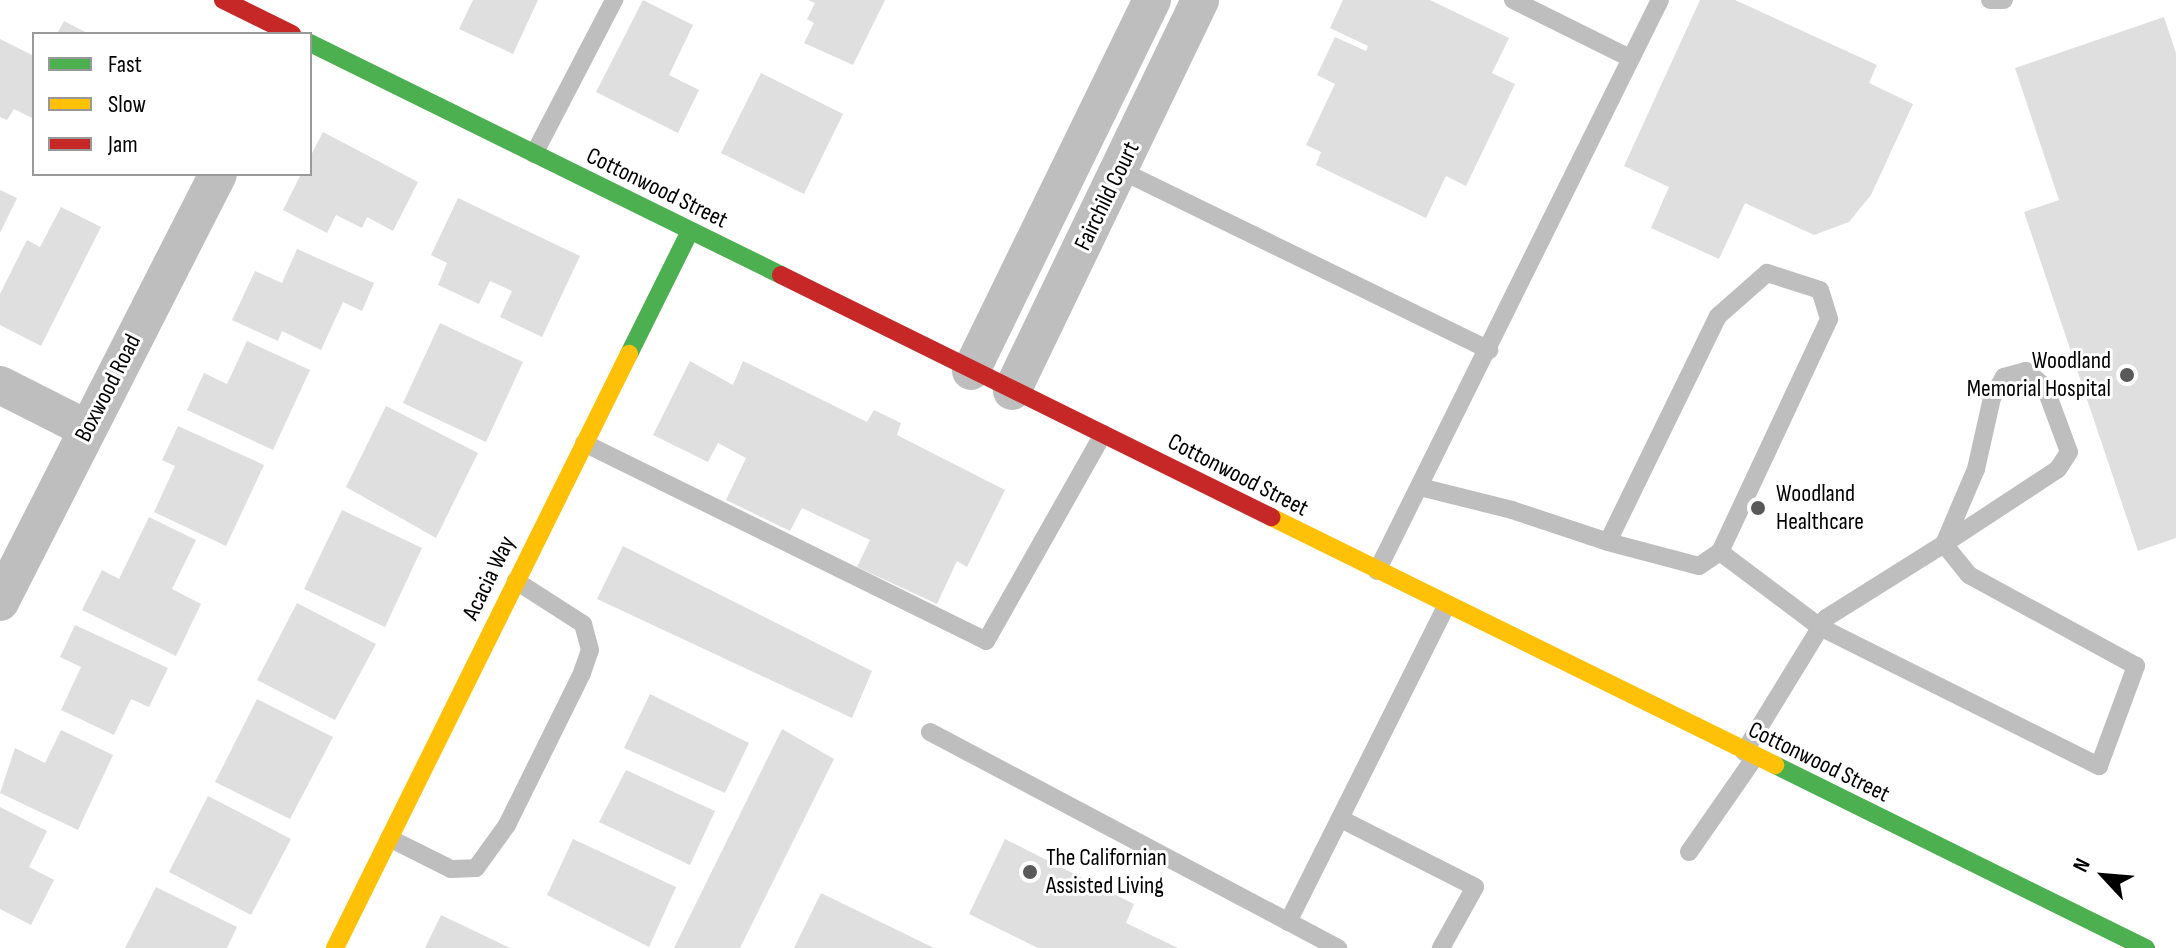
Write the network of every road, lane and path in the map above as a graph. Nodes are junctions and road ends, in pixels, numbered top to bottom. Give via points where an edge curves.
1 (223, 0) edge
2 (614, 0) edge
3 (1152, 0) edge
4 (1200, 0) edge
5 (1513, 0) edge
6 (1660, 0) edge
7 (1990, 0) edge
8 (2004, 0) edge
9 (287, 32) edge
10 (312, 44) edge
11 (1630, 58) junction
12 (534, 154) junction
13 (1120, 170) junction
14 (217, 176) edge
15 (690, 231) junction
16 (1489, 350) junction
17 (971, 371) junction
18 (0, 385) edge
19 (1012, 391) junction
20 (87, 429) junction
21 (1103, 434) junction
22 (583, 443) junction
23 (1420, 487) junction
24 (1608, 542) junction
25 (1944, 544) junction
26 (1720, 552) junction
27 (1377, 571) junction
28 (515, 580) junction
29 (0, 602) edge
30 (1447, 605) junction
31 (1820, 627) junction
32 (930, 732) dead end
33 (1750, 754) junction
34 (1341, 819) junction
35 (389, 838) junction
36 (1689, 852) dead end
37 (1288, 922) junction
38 (335, 948) edge
39 (1338, 948) edge
40 (1441, 948) edge
41 (2146, 948) edge

1 - 9 street, Cottonwood Street
2 - 12 lane
3 - 17 street, Fairchild Court
4 - 13 street, Fairchild Court
5 - 11 lane
6 - 11 lane
7 - 8 lane
10 - 12 street, Cottonwood Street
11 - 16 lane
12 - 15 street, Cottonwood Street
13 - 16 lane
13 - 19 street, Fairchild Court
14 - 20 street, Boxwood Road
15 - 17 street, Cottonwood Street
15 - 22 street, Acacia Way
16 - 23 lane
17 - 19 street, Cottonwood Street
18 - 20 street
19 - 21 street, Cottonwood Street
20 - 29 street, Boxwood Road
21 - 22 lane via 986,641
21 - 27 street, Cottonwood Street
22 - 28 street, Acacia Way
23 - 24 lane
23 - 27 lane
24 - 26 lane via 1699,566
24 - 26 lane via 1718,316 1756,278 1781,273 1820,290 1829,319
25 - 25 lane via 2058,469 2069,452 2045,387 2026,371 2004,377 1992,398 1976,469
25 - 31 lane
25 - 31 lane via 1969,575 2136,666 2099,766
26 - 31 lane
27 - 30 street, Cottonwood Street
28 - 35 street, Acacia Way
28 - 35 lane via 583,624 590,650 576,687 507,825 476,868 451,869
30 - 33 street, Cottonwood Street
30 - 34 lane
31 - 33 lane
32 - 37 lane
33 - 36 lane
33 - 41 street, Cottonwood Street
34 - 37 lane
34 - 40 lane via 1475,887
35 - 38 street, Acacia Way
37 - 39 lane

